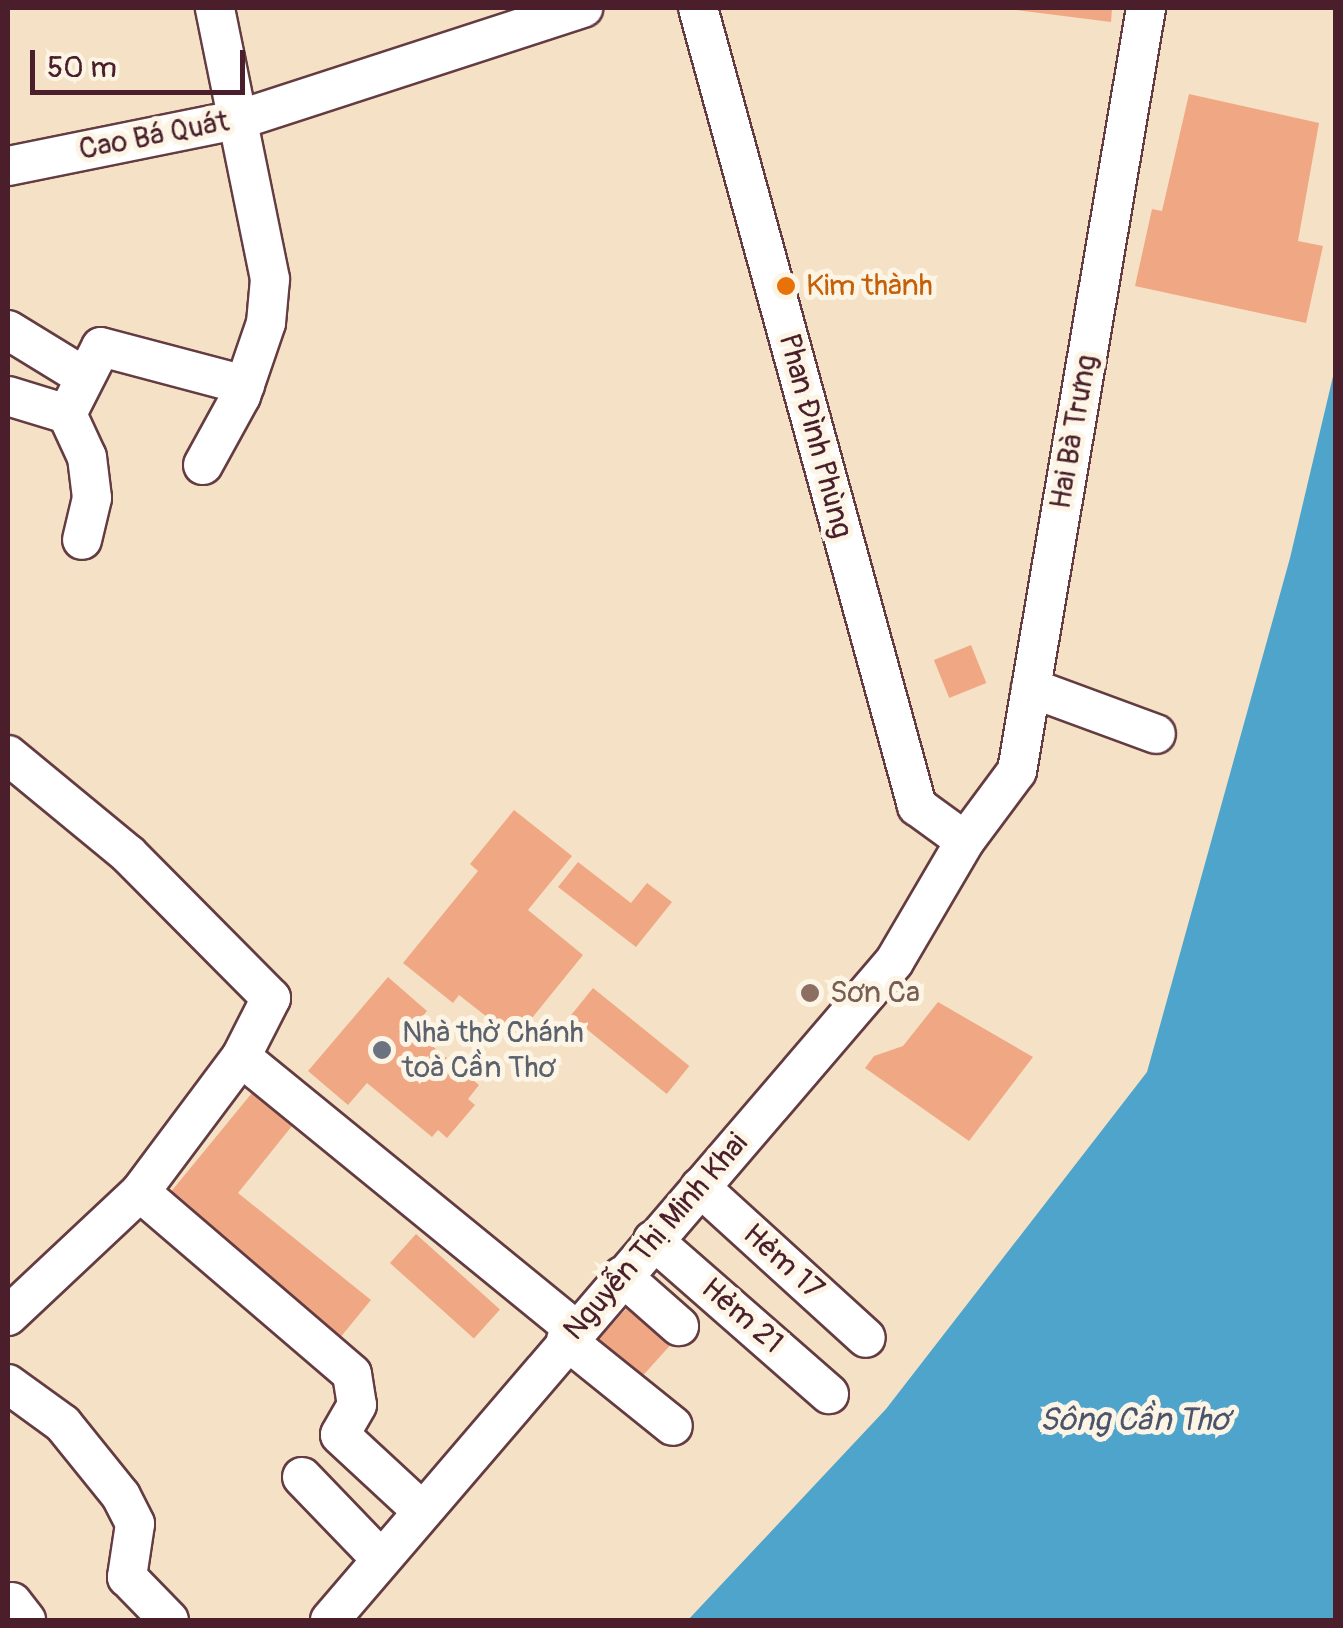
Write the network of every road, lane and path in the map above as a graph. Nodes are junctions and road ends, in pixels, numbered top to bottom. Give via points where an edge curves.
1 (215, 8) edge
2 (583, 8) edge
3 (698, 8) edge
4 (1146, 8) edge
5 (241, 119) junction
6 (8, 166) edge
7 (8, 330) edge
8 (83, 376) junction
9 (245, 385) junction
10 (9, 396) edge
11 (67, 414) junction
12 (203, 465) dead end
13 (82, 540) dead end
14 (1030, 688) junction
15 (1156, 734) dead end
16 (8, 754) edge
17 (966, 841) junction
18 (241, 1058) junction
19 (700, 1187) junction
20 (140, 1192) junction
21 (654, 1240) junction
22 (622, 1276) junction
23 (8, 1316) edge
24 (679, 1326) dead end
25 (571, 1334) junction
26 (866, 1338) dead end
27 (8, 1384) edge
28 (829, 1394) dead end
29 (672, 1426) dead end
30 (302, 1477) dead end
31 (421, 1510) junction
32 (381, 1559) junction
33 (169, 1620) edge
34 (330, 1620) edge

1 - 5 street
2 - 5 street, Cao Bá Quát
3 - 17 street, Phan Đình Phùng via 917,806
4 - 14 street, Hai Bà Trưng
5 - 6 street, Cao Bá Quát
5 - 9 street via 270,278 266,323
7 - 8 street
8 - 9 street via 100,347
8 - 11 street
9 - 12 street
10 - 11 street
11 - 13 street via 88,457 92,498
14 - 15 street
14 - 17 street, Hai Bà Trưng via 1017,771
16 - 18 street via 128,854 271,998
17 - 19 street, Nguyễn Thị Minh Khai via 894,962
18 - 20 street
18 - 25 street
19 - 21 street, Nguyễn Thị Minh Khai
19 - 26 street, Hẻm 17
20 - 23 street
20 - 31 street via 352,1374 357,1405 340,1434
21 - 22 street, Nguyễn Thị Minh Khai
21 - 28 street, Hẻm 21
22 - 24 street
22 - 25 street, Nguyễn Thị Minh Khai
25 - 29 street
25 - 31 street, Nguyễn Thị Minh Khai
27 - 33 street via 63,1424 121,1496 136,1524 128,1576
30 - 32 street
31 - 32 street, Nguyễn Thị Minh Khai
32 - 34 street, Nguyễn Thị Minh Khai

